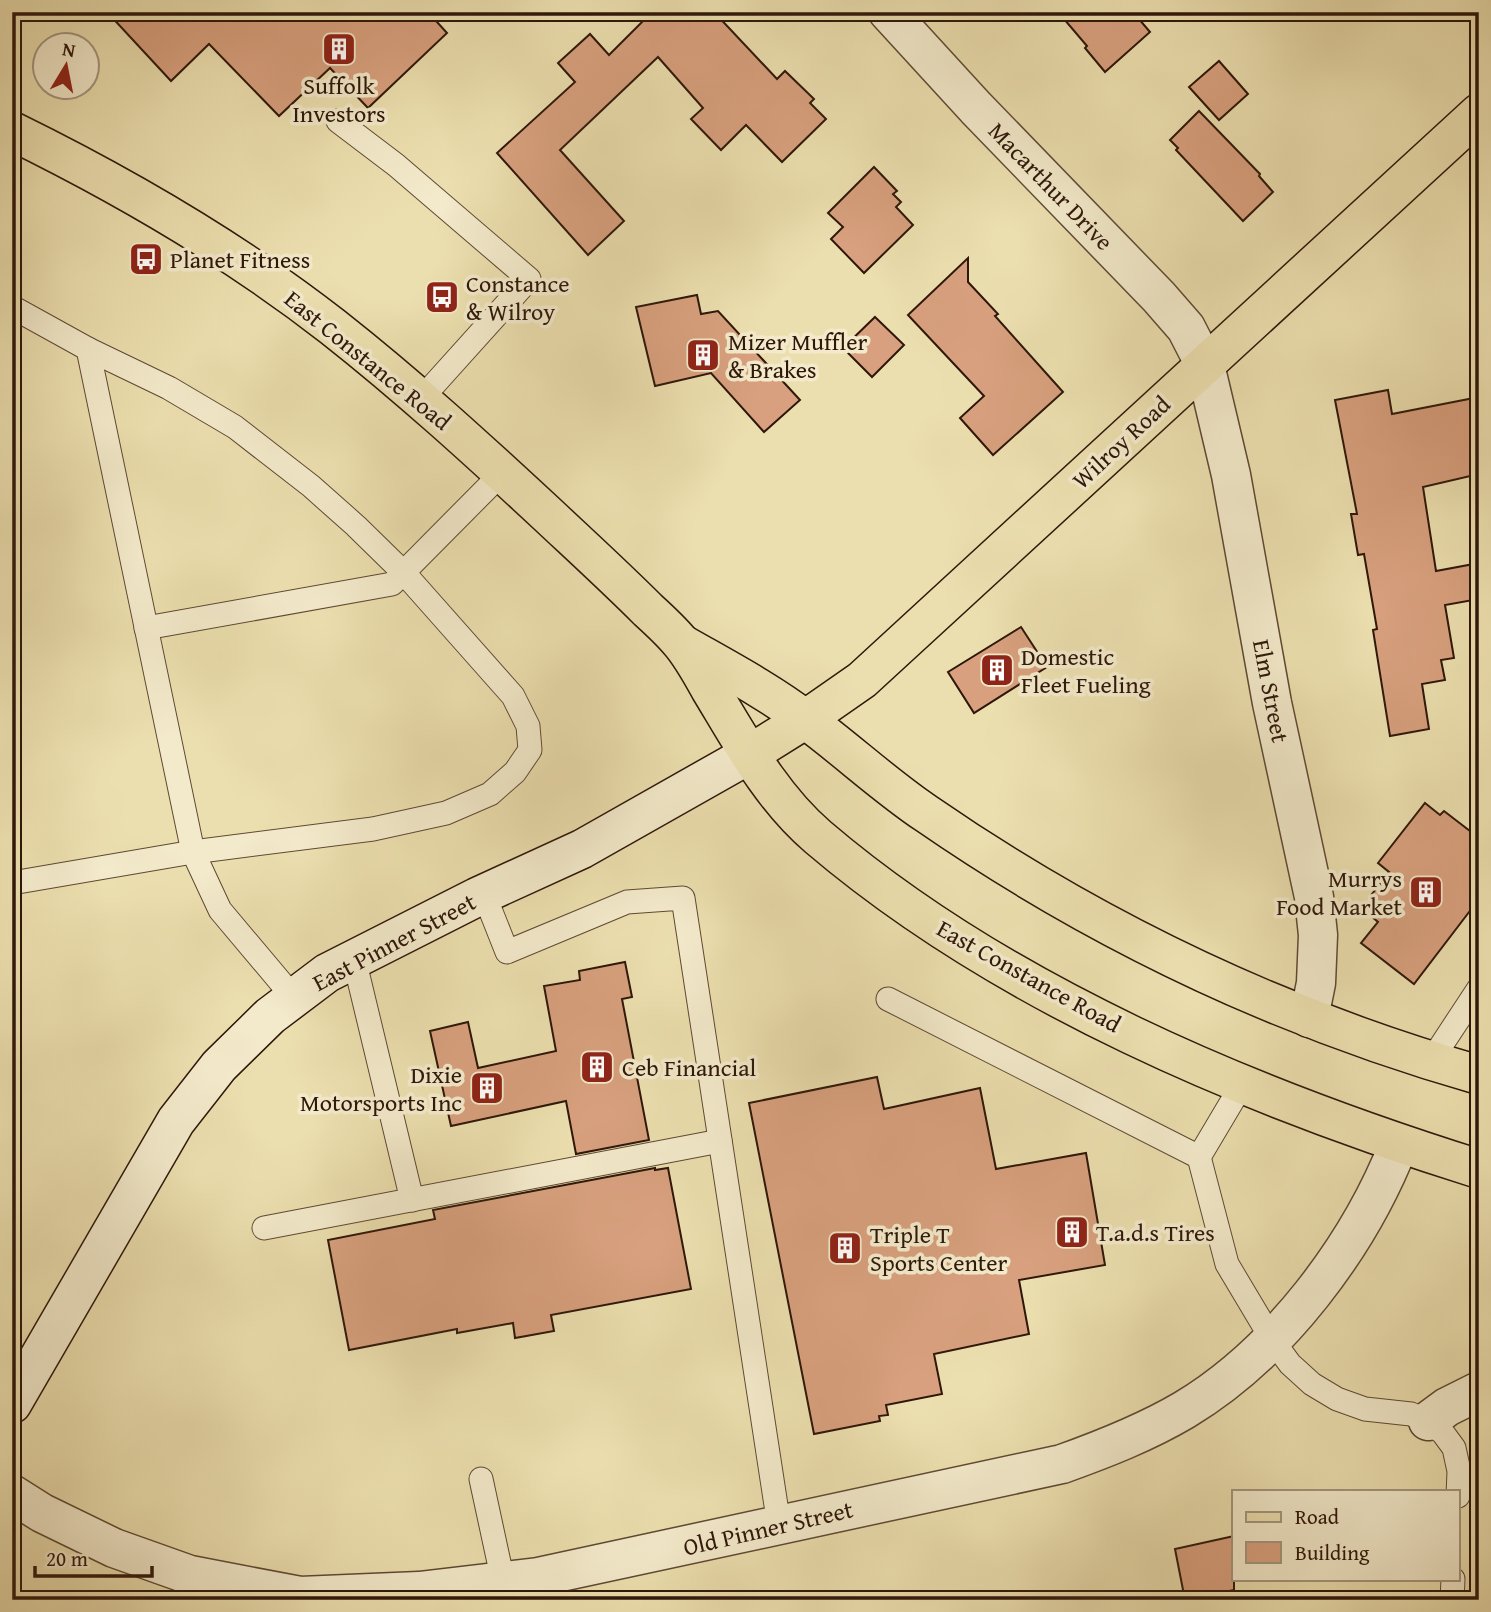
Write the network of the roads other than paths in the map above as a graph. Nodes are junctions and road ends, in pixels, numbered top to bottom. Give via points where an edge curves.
1 (888, 12) edge
2 (1479, 113) edge
3 (338, 121) dead end
4 (12, 131) edge
5 (12, 307) edge
6 (88, 349) junction
7 (1205, 365) junction
8 (421, 399) junction
9 (502, 473) junction
10 (404, 573) junction
11 (146, 628) junction
12 (682, 644) junction
13 (806, 719) junction
14 (750, 754) junction
15 (193, 852) junction
16 (12, 884) edge
17 (484, 894) junction
18 (354, 960) junction
19 (1479, 988) edge
20 (294, 998) junction
21 (888, 999) dead end
22 (1309, 1018) junction
23 (1431, 1061) junction
24 (1479, 1075) edge
25 (1243, 1083) junction
26 (720, 1141) junction
27 (1399, 1144) junction
28 (1199, 1157) junction
29 (1479, 1168) edge
30 (412, 1200) junction
31 (264, 1228) dead end
32 (1273, 1341) junction
33 (1479, 1391) edge
34 (12, 1404) edge
35 (1428, 1421) junction
36 (481, 1479) dead end
37 (1458, 1490) edge
38 (12, 1494) edge
39 (779, 1525) junction
40 (1453, 1580) edge
41 (503, 1581) junction
42 (1452, 1600) edge

1 - 7 street, Macarthur Drive via 1159,297 1186,328
2 - 7 main road, Wilroy Road
3 - 8 lane via 528,279
4 - 8 main road, East Constance Road via 148,204 264,278
5 - 6 lane
6 - 10 lane via 169,388 235,427 311,486
6 - 11 lane
7 - 13 main road, Wilroy Road via 862,680
7 - 22 street, Elm Street via 1314,897 1318,935
8 - 9 main road, East Constance Road
9 - 10 lane
9 - 12 main road, East Constance Road
10 - 11 lane via 392,584
10 - 15 lane via 513,696 528,726 530,750 515,772 490,794 446,813 373,828
11 - 15 lane
12 - 13 main road, East Constance Road
12 - 14 main road, East Constance Road
13 - 14 main road, Wilroy Road
13 - 22 main road, East Constance Road via 925,813 1045,890 1157,952
14 - 17 street, East Pinner Street via 582,849
14 - 25 main road, East Constance Road via 785,804 891,895 983,955 1059,997
15 - 16 lane
15 - 20 lane via 220,910
17 - 18 street, East Pinner Street
17 - 26 lane via 507,952 627,902 682,898
18 - 20 street, East Pinner Street
18 - 30 lane
19 - 23 lane
20 - 34 street, East Pinner Street via 219,1066 176,1121
21 - 28 lane
22 - 23 main road, East Constance Road
23 - 24 main road, East Constance Road
25 - 27 main road, East Constance Road
25 - 28 lane
26 - 30 lane
26 - 39 lane
27 - 29 main road, East Constance Road
27 - 32 street, Old Pinner Street via 1364,1217 1312,1295
28 - 32 lane via 1227,1264
30 - 31 lane
32 - 35 lane via 1312,1384 1337,1399
32 - 39 street, Old Pinner Street via 1185,1410 1125,1441 1062,1464
33 - 35 street
35 - 37 lane via 1454,1448
36 - 41 lane
38 - 41 street, Old Pinner Street via 114,1548 190,1575 268,1591 300,1595 419,1591
39 - 41 street, Old Pinner Street via 551,1575
40 - 42 lane

